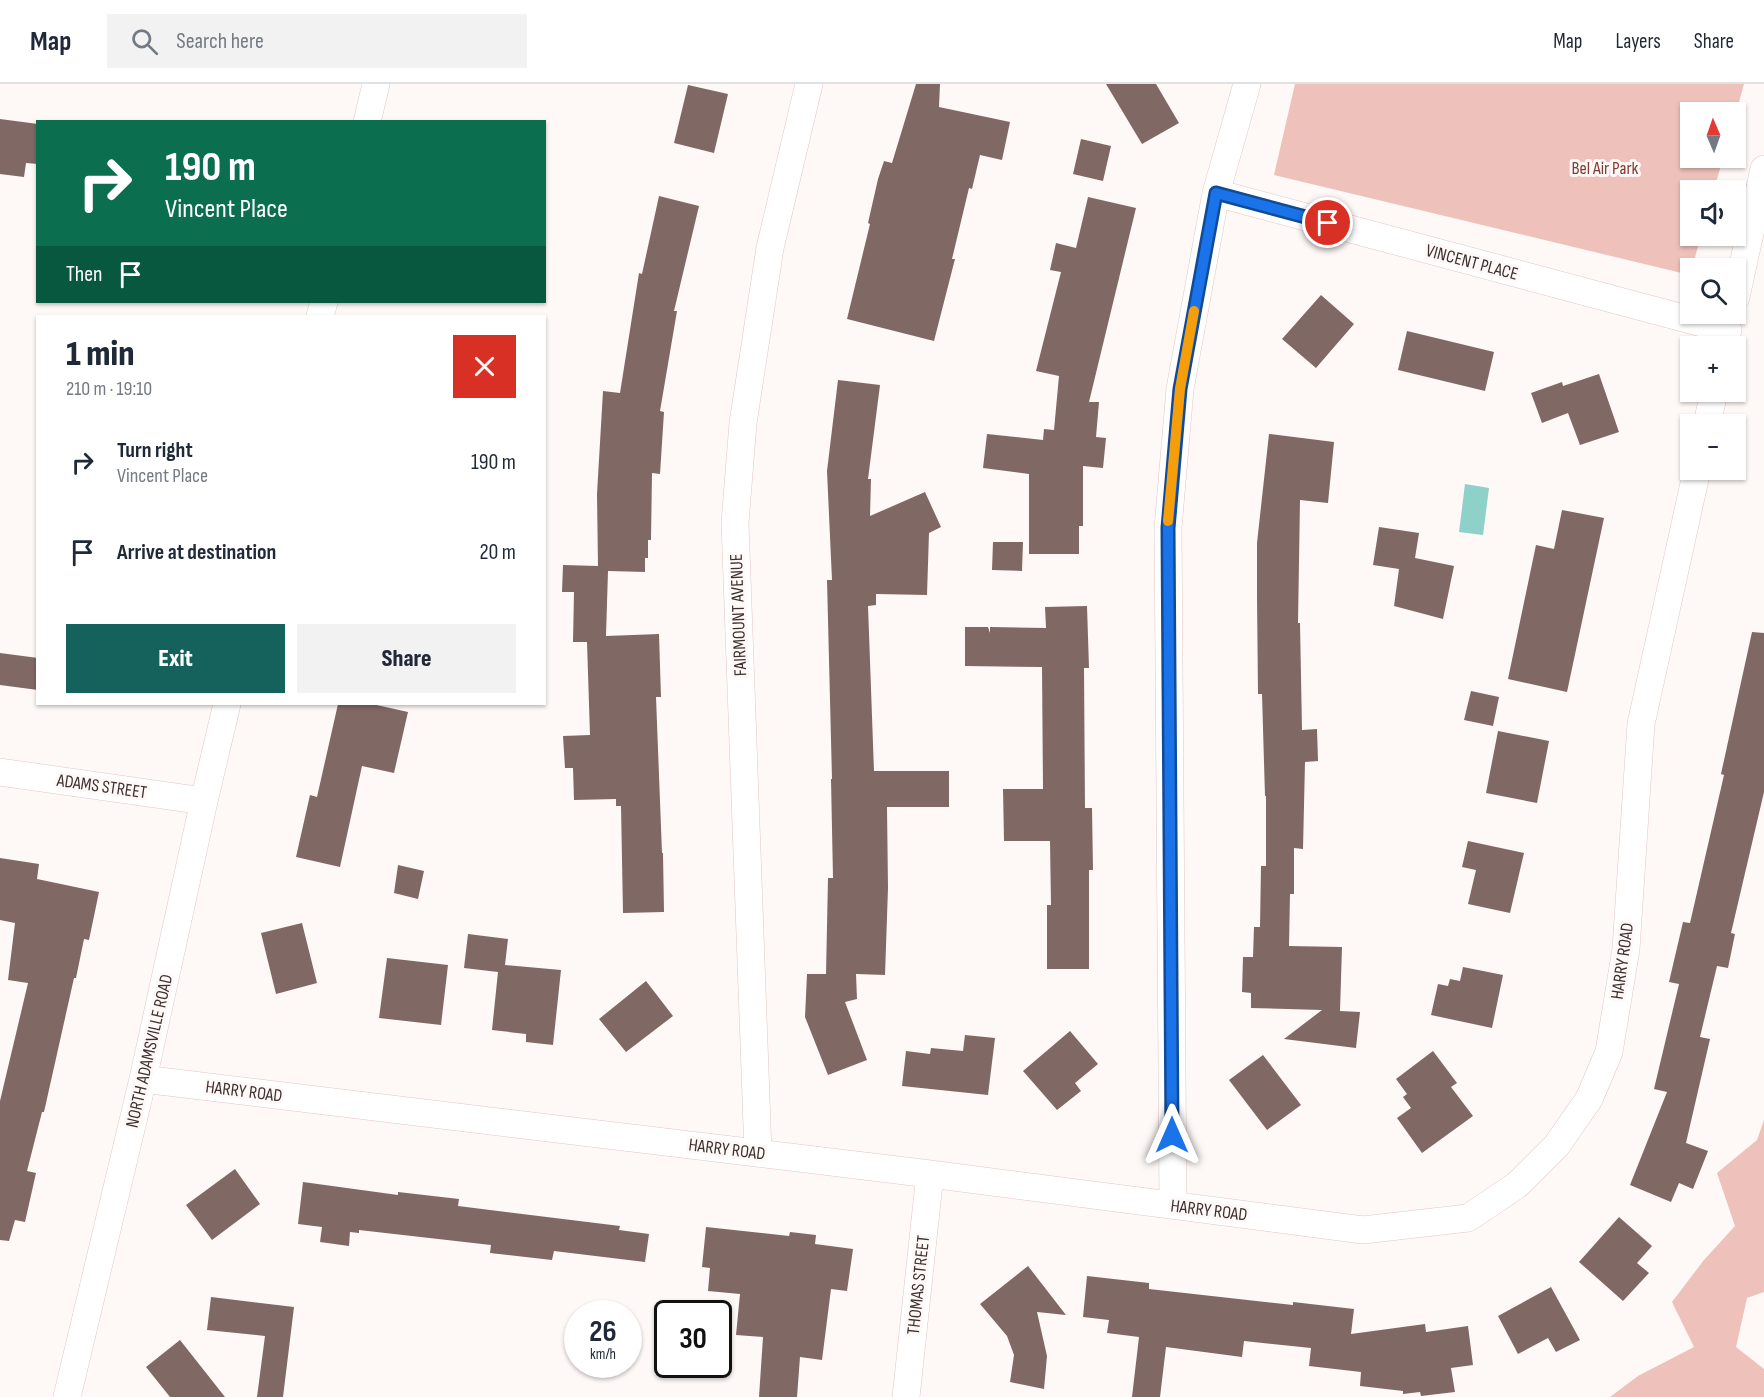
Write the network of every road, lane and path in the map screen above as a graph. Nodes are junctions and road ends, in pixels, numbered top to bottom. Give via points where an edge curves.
1 (376, 84) edge
2 (809, 84) edge
3 (1247, 84) edge
4 (367, 120) edge
5 (1764, 169) edge
6 (1216, 193) junction
7 (1745, 258) edge
8 (1728, 330) edge
9 (1695, 480) edge
10 (227, 705) edge
11 (0, 772) edge
12 (204, 801) junction
13 (143, 1079) junction
14 (758, 1153) junction
15 (930, 1174) junction
16 (1173, 1205) junction
17 (67, 1397) edge
18 (906, 1397) edge

1 - 4 street
2 - 14 street, FAIRMOUNT AVENUE via 770,248 743,423 735,523
3 - 6 street
5 - 7 street
6 - 8 street, VINCENT PLACE
6 - 16 street via 1180,389 1168,528
9 - 16 street, HARRY ROAD via 1641,724 1626,949 1609,1052 1589,1099 1557,1145 1517,1185 1468,1218 1363,1230
10 - 12 street, NORTH ADAMSVILLE ROAD
11 - 12 street, ADAMS STREET
12 - 13 street, NORTH ADAMSVILLE ROAD
13 - 14 street, HARRY ROAD
13 - 17 street, NORTH ADAMSVILLE ROAD
14 - 15 street, HARRY ROAD
15 - 16 street, HARRY ROAD
15 - 18 street, THOMAS STREET

